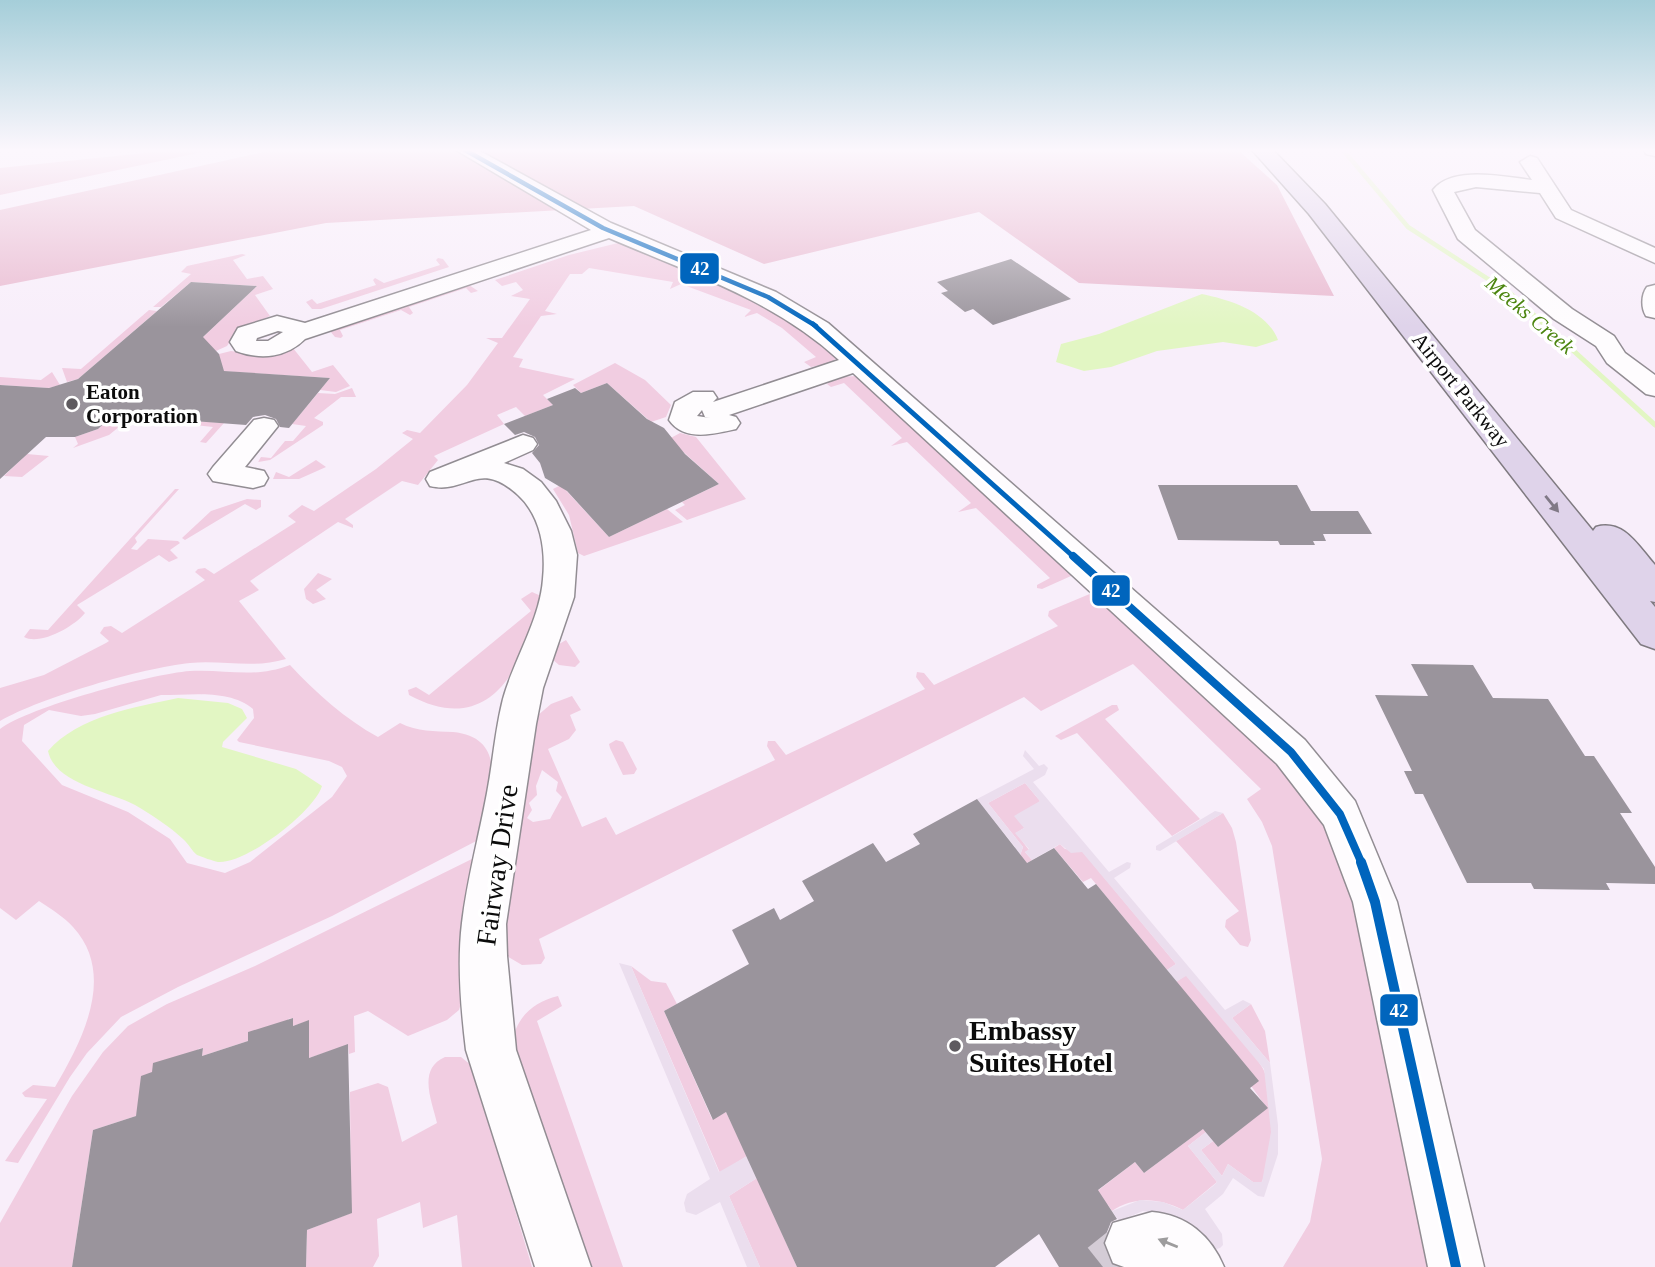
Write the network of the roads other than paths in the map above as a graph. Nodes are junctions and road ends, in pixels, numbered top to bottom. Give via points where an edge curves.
1 (571, 209) edge
2 (1317, 209) edge
3 (1335, 209) edge
4 (1453, 209) edge
5 (1560, 209) edge
6 (602, 227) junction
7 (1655, 256) edge
8 (1655, 292) edge
9 (1655, 311) edge
10 (291, 328) dead end
11 (859, 362) junction
12 (1655, 388) edge
13 (714, 411) dead end
14 (264, 426) dead end
15 (523, 444) dead end
16 (1554, 473) junction
17 (253, 478) dead end
18 (1655, 589) edge
19 (1655, 595) edge
20 (1655, 634) edge
21 (1133, 1243) tunnel mouth
22 (563, 1267) edge
23 (1196, 1267) edge
24 (1456, 1267) edge

1 - 6 street
2 -> 20 highway, Airport Parkway
3 - 16 highway, Airport Parkway
4 - 12 street via 1466,233 1563,314 1605,341 1616,358
5 - 7 street
6 - 10 street
6 - 11 street via 776,300
8 - 9 street
11 - 13 street
11 - 24 street via 1239,702 1292,752 1333,803 1375,902
14 - 17 street via 223,474
15 - 22 street, Fairway Drive via 453,474 504,472 526,484 546,507 555,532 560,580 521,703 484,924 485,1014 502,1085
16 - 18 highway
16 - 19 highway, Airport Parkway
23 -> 21 street via 1182,1249 1165,1240 1148,1238

